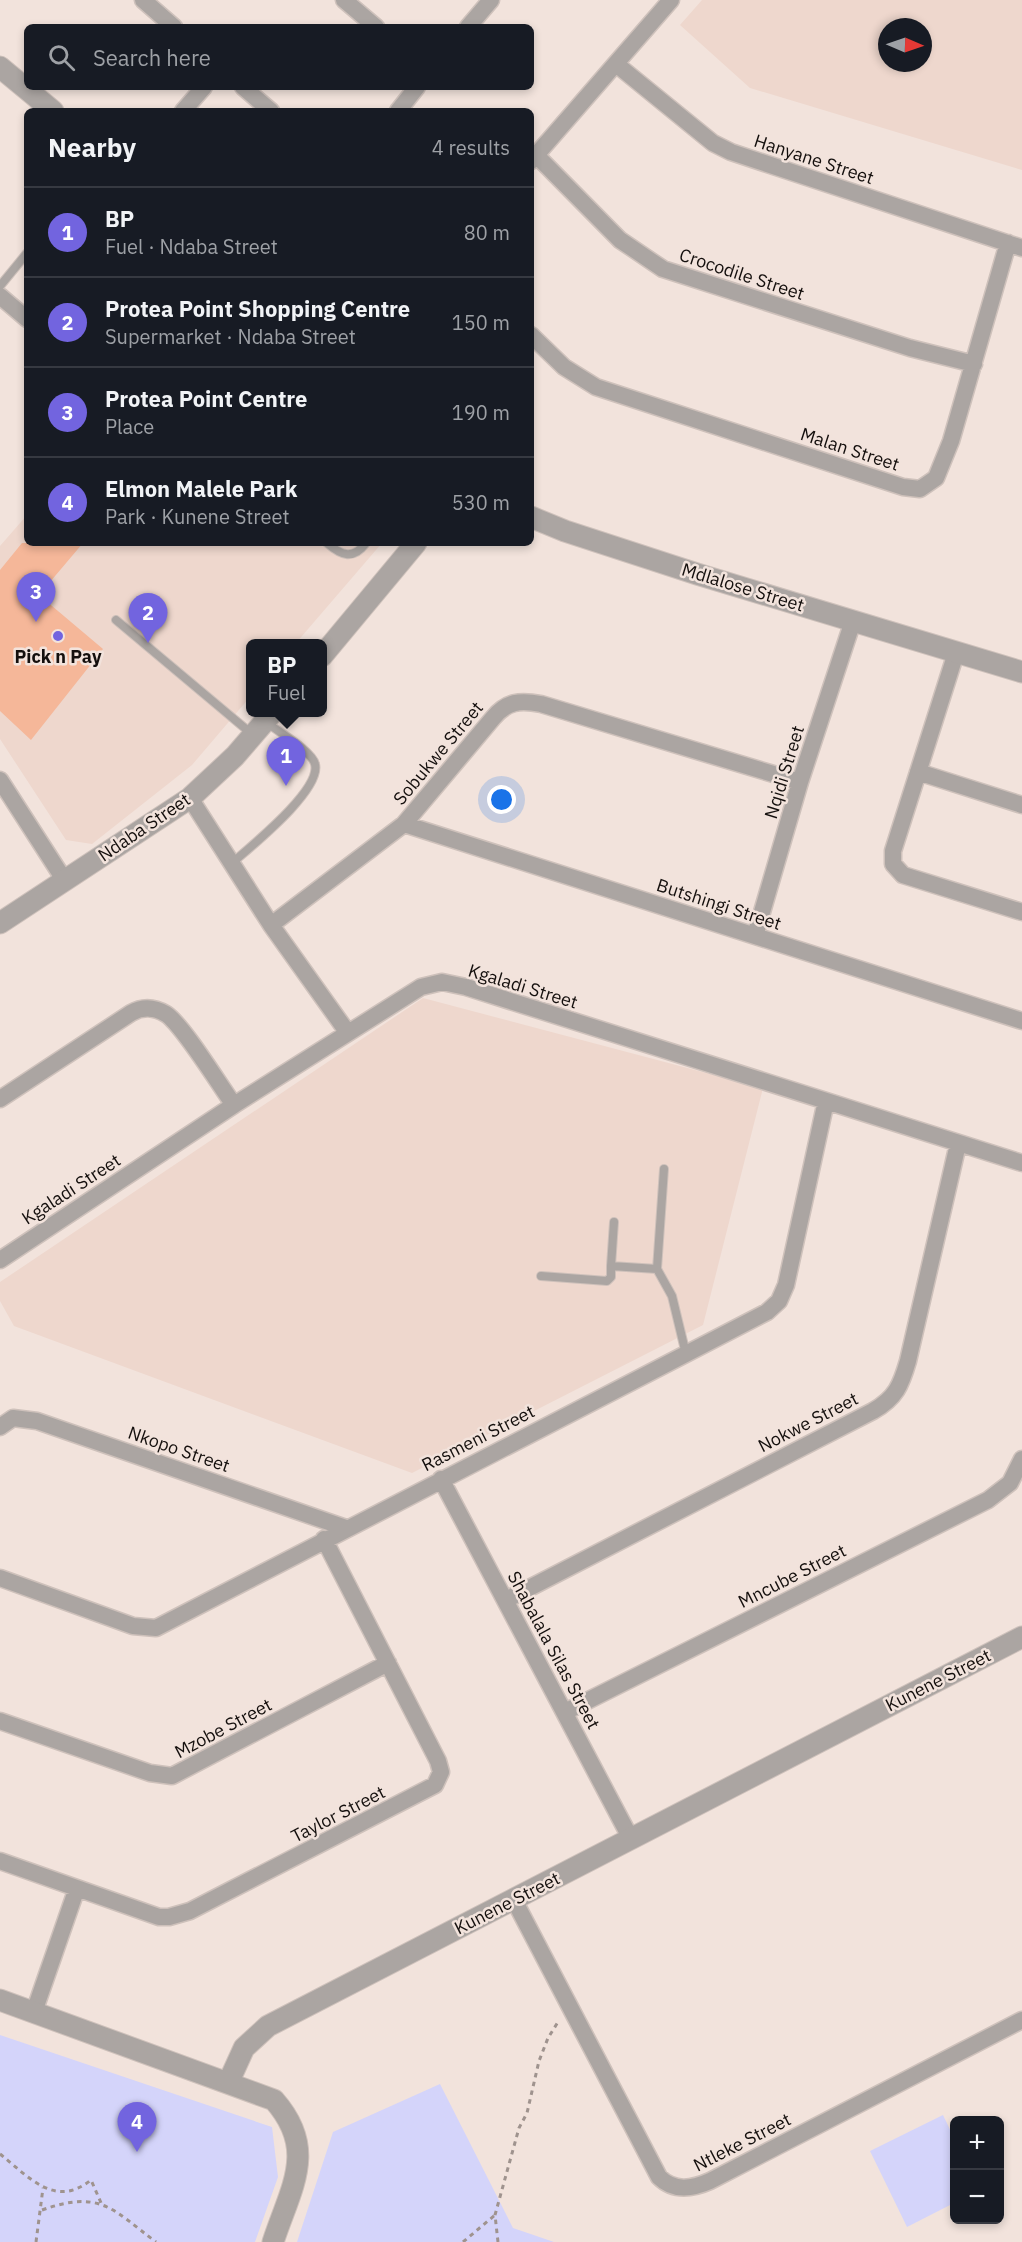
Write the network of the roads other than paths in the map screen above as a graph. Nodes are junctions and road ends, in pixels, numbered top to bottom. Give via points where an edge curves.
1 (143, 0) edge
2 (344, 0) edge
3 (491, 0) edge
4 (671, 0) edge
5 (171, 24) edge
6 (372, 24) edge
7 (471, 24) edge
8 (616, 64) junction
9 (0, 67) edge
10 (24, 87) edge
11 (28, 90) edge
12 (201, 90) edge
13 (246, 90) edge
14 (415, 90) edge
15 (49, 108) edge
16 (186, 108) edge
17 (268, 108) edge
18 (400, 108) edge
19 (534, 158) edge
20 (1015, 246) edge
21 (24, 257) edge
22 (0, 286) edge
23 (0, 297) edge
24 (24, 317) edge
25 (534, 338) edge
26 (974, 364) junction
27 (534, 518) edge
28 (330, 546) edge
29 (364, 546) edge
30 (414, 546) edge
31 (117, 620) dead end
32 (853, 621) junction
33 (327, 650) edge
34 (956, 653) junction
35 (1022, 672) edge
36 (246, 711) edge
37 (263, 723) edge
38 (918, 772) junction
39 (0, 780) edge
40 (800, 782) junction
41 (190, 798) junction
42 (1022, 805) edge
43 (404, 824) junction
44 (231, 864) junction
45 (65, 881) junction
46 (1022, 912) edge
47 (0, 923) edge
48 (271, 926) junction
49 (755, 936) junction
50 (1022, 1021) edge
51 (348, 1033) junction
52 (0, 1099) edge
53 (826, 1101) junction
54 (234, 1105) junction
55 (958, 1144) junction
56 (1022, 1163) edge
57 (664, 1169) dead end
58 (614, 1222) dead end
59 (0, 1260) edge
60 (611, 1266) junction
61 (657, 1269) junction
62 (541, 1276) dead end
63 (686, 1353) junction
64 (0, 1427) edge
65 (1022, 1460) edge
66 (441, 1479) junction
67 (346, 1528) junction
68 (324, 1539) junction
69 (0, 1578) edge
70 (506, 1600) junction
71 (1022, 1637) edge
72 (388, 1663) junction
73 (565, 1712) junction
74 (0, 1721) edge
75 (631, 1839) junction
76 (0, 1862) edge
77 (77, 1888) junction
78 (514, 1900) junction
79 (0, 2000) edge
80 (34, 2012) junction
81 (1022, 2020) edge
82 (229, 2081) junction
83 (273, 2242) edge

1 - 5 street
2 - 6 street
3 - 7 street
4 - 8 street
8 - 19 street
8 - 20 street, Hanyane Street via 713,143 731,152
9 - 10 street
11 - 15 street
12 - 16 street
13 - 17 street
14 - 18 street
19 - 26 street, Crocodile Street via 620,240 663,269 910,348
20 - 26 street, Malan Street
21 - 22 lane
23 - 24 street
25 - 26 street, Malan Street via 564,367 596,387 914,489 930,485 940,471
27 - 32 street, Mdlalose Street
28 - 29 lane via 350,556
30 - 33 street
31 - 36 lane
32 - 34 street, Mdlalose Street
32 - 40 street, Nqidi Street
34 - 35 street, Mdlalose Street
34 - 38 street
37 - 41 street, Ndaba Street
37 - 44 lane via 308,753 315,762 316,773 283,817
38 - 42 street
38 - 46 street via 893,851 894,868 903,875
39 - 45 street
40 - 43 street, Sobukwe Street via 520,701 498,711
40 - 49 street, Nqidi Street
41 - 44 street
41 - 45 street, Ndaba Street
43 - 48 street, Sobukwe Street
43 - 49 street, Butshingi Street
44 - 48 street
45 - 47 street, Ndaba Street
48 - 51 street
49 - 50 street, Butshingi Street
51 - 53 street, Kgaladi Street via 421,987 442,982
51 - 54 street, Kgaladi Street
52 - 54 street via 144,1008 171,1018
53 - 55 street, Kgaladi Street
53 - 63 street, Rasmeni Street via 782,1296 767,1312
54 - 59 street, Kgaladi Street
55 - 56 street, Kgaladi Street
55 - 70 street, Nokwe Street via 901,1386 892,1398 873,1412
57 - 61 lane
58 - 60 lane
60 - 61 lane
60 - 62 lane via 607,1281
61 - 63 lane via 672,1296
63 - 66 street, Rasmeni Street
64 - 67 street, Nkopo Street via 18,1417 37,1421
65 - 73 street, Mncube Street via 1010,1483 988,1500
66 - 67 street, Rasmeni Street
66 - 70 street, Shabalala Silas Street
67 - 68 street, Rasmeni Street
68 - 69 street, Rasmeni Street via 152,1629 133,1626
68 - 72 street, Taylor Street
70 - 73 street, Shabalala Silas Street
71 - 75 street, Kunene Street
72 - 74 street, Mzobe Street via 172,1776 150,1773
72 - 77 street, Taylor Street via 439,1764 439,1780 432,1788 175,1916 159,1917
73 - 75 street, Shabalala Silas Street
75 - 78 street, Kunene Street
76 - 77 street, Taylor Street
77 - 80 street
78 - 81 street, Ntleke Street via 659,2177 670,2185 684,2188 710,2181
78 - 82 street, Kunene Street via 268,2026 244,2048
79 - 80 street
80 - 82 street
82 - 83 street via 274,2100 290,2118 298,2138 297,2169

